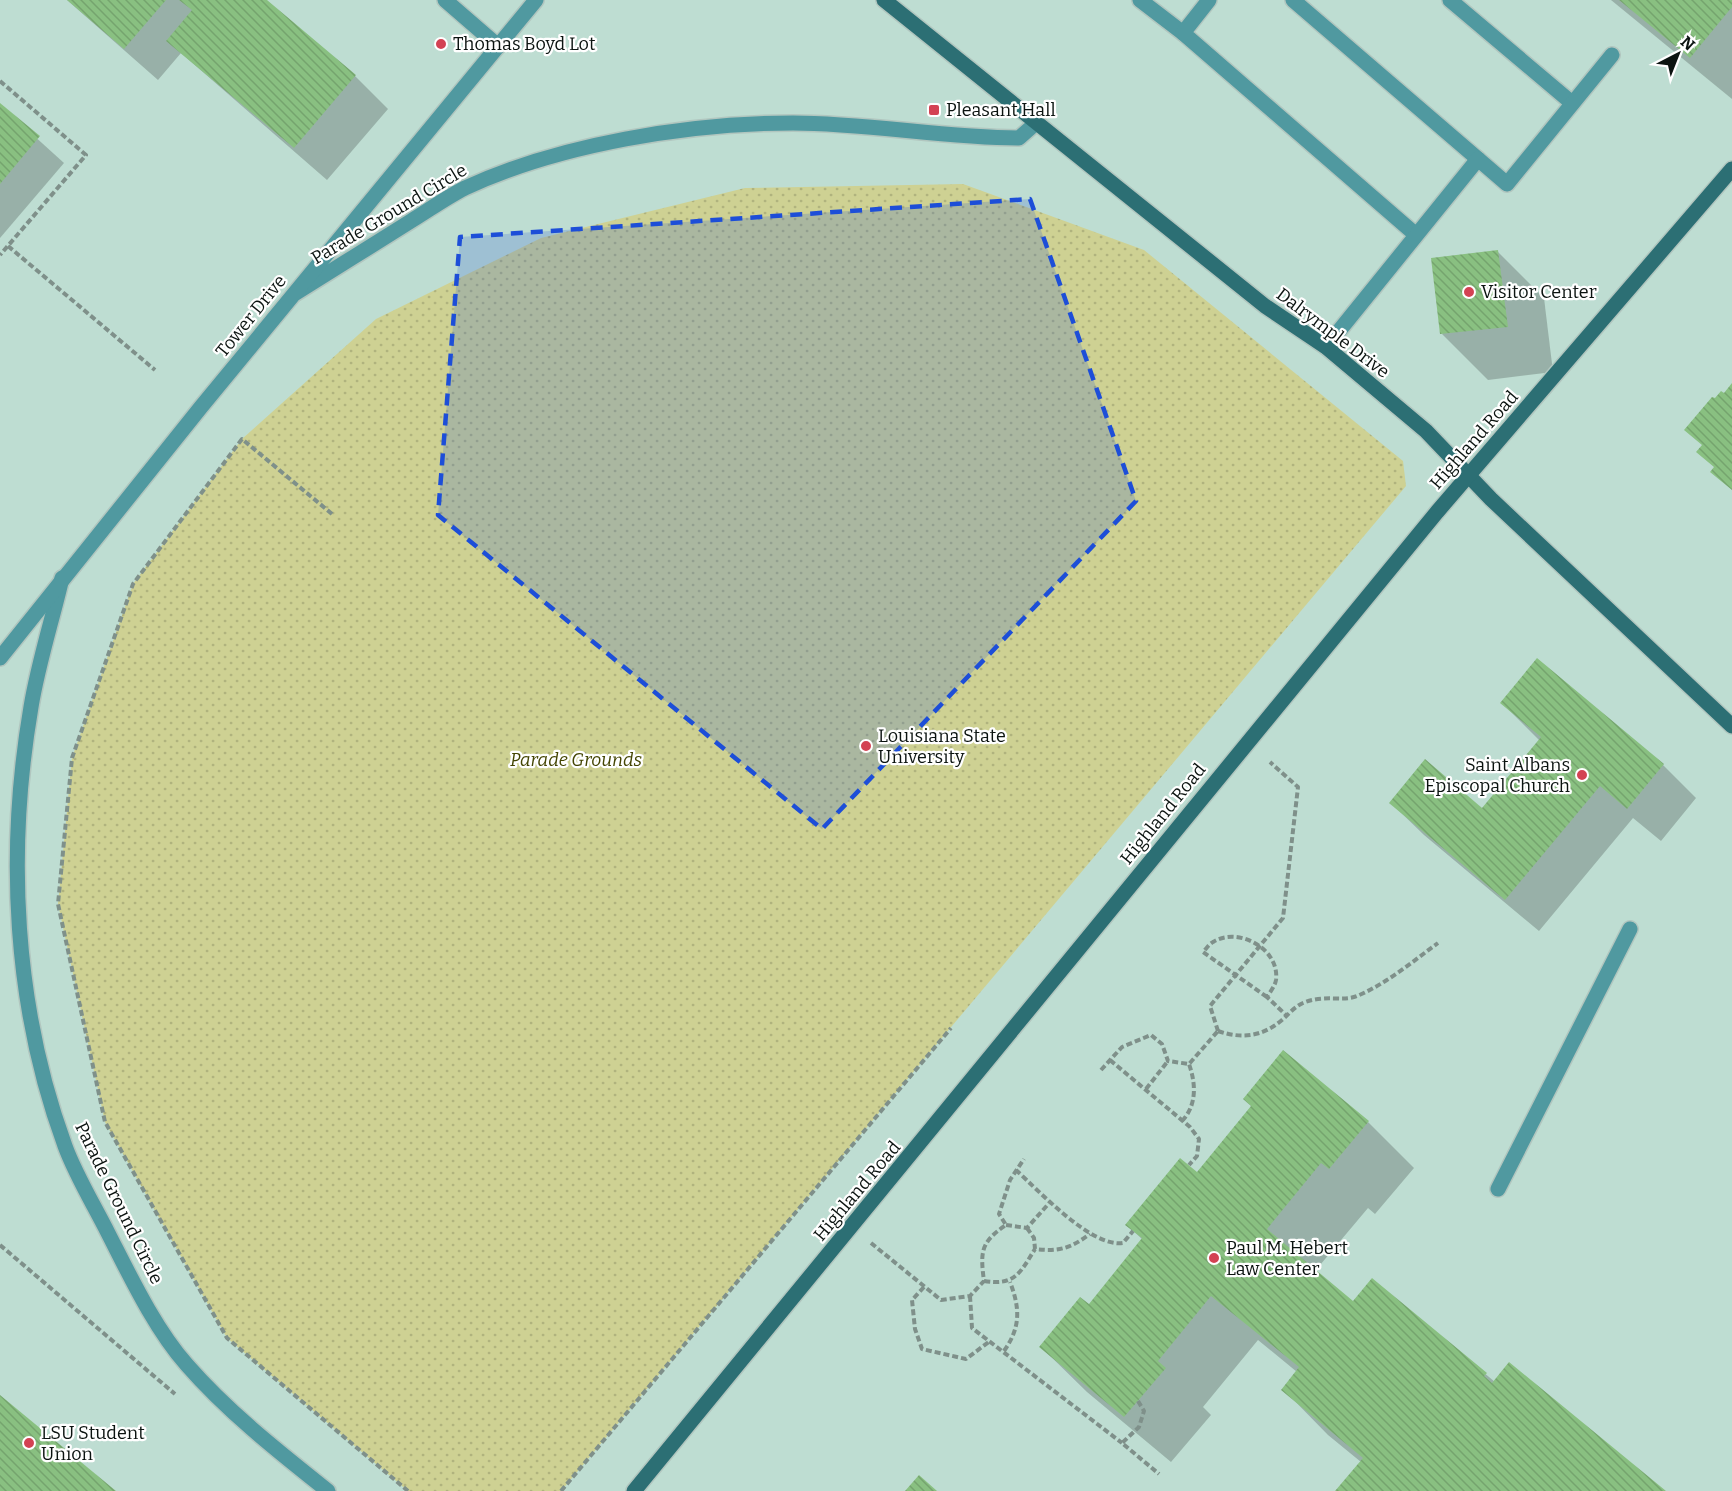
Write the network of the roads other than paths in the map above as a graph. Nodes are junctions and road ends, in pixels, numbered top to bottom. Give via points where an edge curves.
1 (445, 0) edge
2 (536, 0) edge
3 (884, 0) edge
4 (1140, 0) edge
5 (1209, 0) edge
6 (1293, 0) edge
7 (1450, 0) edge
8 (1183, 33) junction
9 (498, 46) junction
10 (1612, 55) dead end
11 (1572, 103) junction
12 (1036, 123) junction
13 (1478, 159) junction
14 (1732, 169) edge
15 (1415, 234) junction
16 (293, 295) junction
17 (1326, 347) junction
18 (1470, 475) junction
19 (62, 578) junction
20 (0, 658) edge
21 (1730, 721) edge
22 (1630, 929) dead end
23 (1498, 1189) dead end
24 (327, 1491) edge
25 (634, 1491) edge

1 - 9 street
2 - 9 street, Tower Drive
3 - 12 street, Dalrymple Drive
4 - 8 street
5 - 8 street
6 - 13 street
7 - 11 street
8 - 15 street
9 - 16 street, Tower Drive
10 - 11 street
11 - 13 street via 1507,184
12 - 16 street, Parade Ground Circle via 1019,138 971,138 795,123 667,132 602,145 541,160 464,189
12 - 17 street, Dalrymple Drive via 1265,306
13 - 15 street
14 - 18 street, Highland Road
15 - 17 street
16 - 19 street, Tower Drive
17 - 18 street, Dalrymple Drive via 1426,431
18 - 21 street, Dalrymple Drive via 1491,499
18 - 25 street, Highland Road
19 - 20 street, Tower Drive
19 - 24 street, Parade Ground Circle via 31,706 17,847 24,979 48,1093 66,1148 94,1206 131,1278 184,1363 218,1398
22 - 23 street

